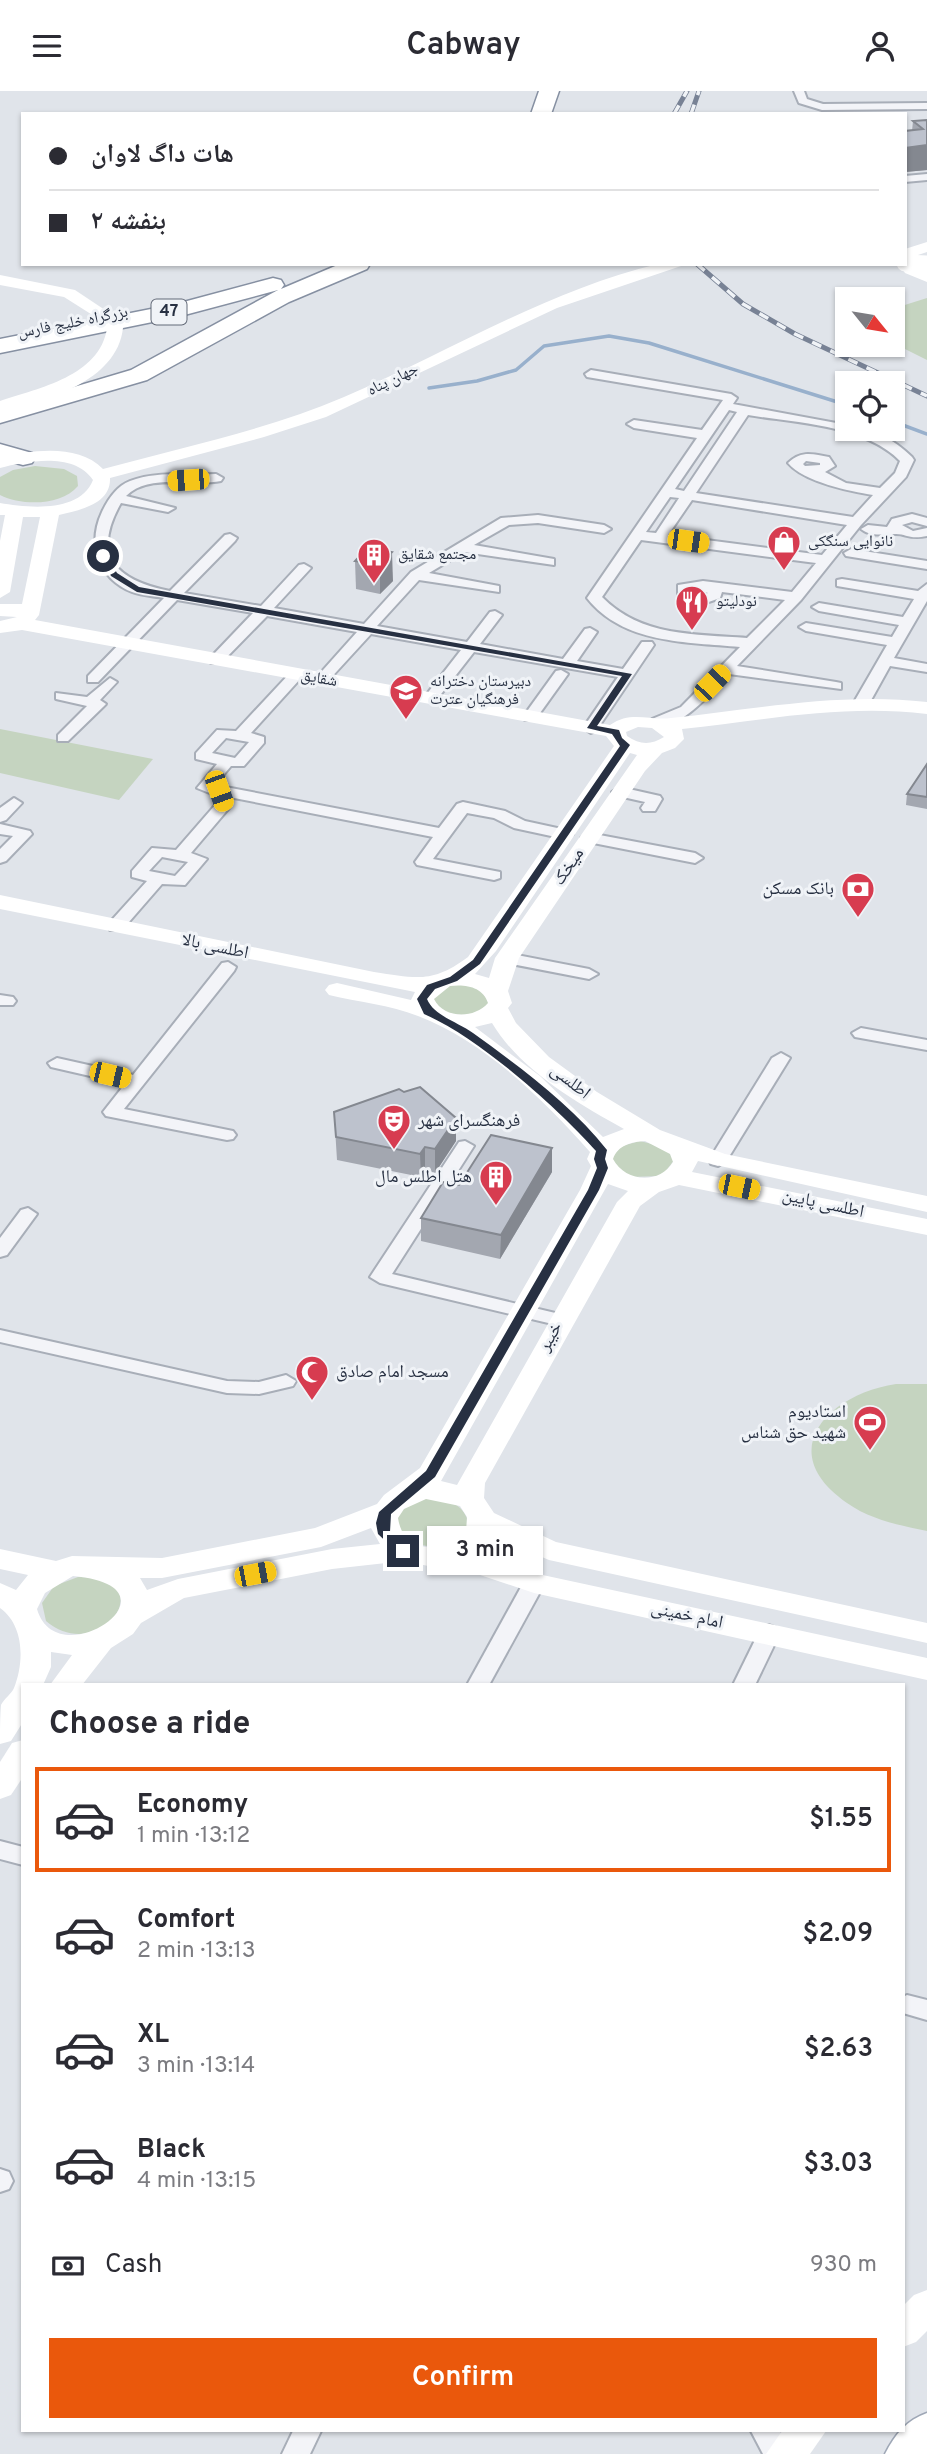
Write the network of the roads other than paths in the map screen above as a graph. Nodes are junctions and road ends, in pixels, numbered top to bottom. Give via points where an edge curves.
1 (549, 91) edge
2 (566, 91) edge
3 (799, 91) edge
4 (838, 91) edge
5 (913, 91) edge
6 (926, 101) edge
7 (838, 110) edge
8 (542, 112) edge
9 (560, 112) edge
10 (927, 177) edge
11 (907, 179) edge
12 (927, 247) edge
13 (907, 253) edge
14 (927, 254) edge
15 (907, 261) edge
16 (907, 263) edge
17 (907, 264) edge
18 (927, 264) edge
19 (300, 266) edge
20 (329, 266) edge
21 (354, 266) edge
22 (619, 266) edge
23 (669, 266) edge
24 (927, 277) edge
25 (0, 280) edge
26 (100, 312) dead end
27 (115, 328) dead end
28 (0, 337) edge
29 (0, 346) edge
30 (591, 374) dead end
31 (727, 405) junction
32 (0, 407) edge
33 (745, 410) junction
34 (0, 416) edge
35 (634, 424) dead end
36 (835, 427) edge
37 (706, 435) junction
38 (886, 441) edge
39 (8, 457) edge
40 (93, 469) junction
41 (811, 471) dead end
42 (216, 478) dead end
43 (667, 492) junction
44 (883, 493) junction
45 (688, 495) junction
46 (117, 498) junction
47 (167, 507) dead end
48 (8, 510) edge
49 (51, 511) junction
50 (927, 522) edge
51 (862, 525) junction
52 (604, 529) dead end
53 (896, 529) junction
54 (927, 533) edge
55 (638, 535) junction
56 (911, 535) junction
57 (660, 537) junction
58 (230, 538) dead end
59 (927, 540) edge
60 (461, 547) junction
61 (851, 553) dead end
62 (825, 560) junction
63 (549, 562) dead end
64 (927, 565) edge
65 (304, 568) dead end
66 (416, 575) junction
67 (842, 583) dead end
68 (709, 586) dead end
69 (494, 589) dead end
70 (0, 590) edge
71 (925, 592) edge
72 (796, 597) junction
73 (172, 598) junction
74 (819, 607) dead end
75 (0, 610) edge
76 (261, 615) junction
77 (495, 615) dead end
78 (916, 616) edge
79 (25, 619) junction
80 (0, 627) edge
81 (806, 627) dead end
82 (366, 630) junction
83 (590, 632) dead end
84 (896, 642) junction
85 (749, 643) junction
86 (125, 644) junction
87 (647, 645) dead end
88 (469, 648) junction
89 (216, 660) junction
90 (885, 661) junction
91 (927, 668) edge
92 (564, 669) junction
93 (725, 669) junction
94 (627, 674) junction
95 (296, 675) junction
96 (322, 679) junction
97 (82, 681) junction
98 (836, 686) dead end
99 (433, 695) dead end
100 (90, 702) junction
101 (862, 702) junction
102 (927, 708) edge
103 (530, 717) junction
104 (927, 722) edge
105 (591, 728) junction
106 (663, 734) junction
107 (240, 736) junction
108 (63, 738) dead end
109 (621, 739) junction
110 (226, 761) junction
111 (219, 791) junction
112 (620, 792) junction
113 (14, 803) dead end
114 (649, 808) dead end
115 (0, 817) edge
116 (0, 829) edge
117 (443, 834) junction
118 (565, 834) junction
119 (589, 838) junction
120 (0, 858) edge
121 (695, 858) dead end
122 (494, 875) dead end
123 (0, 902) edge
124 (0, 918) edge
125 (116, 926) junction
126 (507, 958) junction
127 (228, 967) junction
128 (589, 974) dead end
129 (442, 983) junction
130 (497, 1000) junction
131 (439, 1016) junction
132 (861, 1033) dead end
133 (927, 1045) edge
134 (781, 1058) dead end
135 (57, 1063) dead end
136 (137, 1081) junction
137 (227, 1135) dead end
138 (668, 1141) junction
139 (465, 1146) dead end
140 (602, 1159) junction
141 (718, 1160) junction
142 (664, 1181) junction
143 (927, 1204) edge
144 (28, 1214) dead end
145 (927, 1227) edge
146 (0, 1251) edge
147 (522, 1311) junction
148 (561, 1320) junction
149 (0, 1336) edge
150 (286, 1381) dead end
151 (396, 1503) junction
152 (476, 1509) junction
153 (403, 1551) junction
154 (450, 1555) junction
155 (0, 1559) edge
156 (105, 1568) junction
157 (56, 1571) junction
158 (534, 1583) junction
159 (19, 1612) edge
160 (134, 1615) junction
161 (769, 1633) junction
162 (927, 1633) edge
163 (100, 1641) junction
164 (927, 1669) edge
165 (28, 1683) edge
166 (67, 1683) edge
167 (479, 1683) edge
168 (745, 1683) edge
169 (21, 1699) edge
170 (0, 1733) edge
171 (21, 1754) edge
172 (0, 1787) edge
173 (0, 1850) edge
174 (21, 1855) edge
175 (927, 2306) edge
176 (905, 2329) edge
177 (307, 2432) edge
178 (766, 2432) edge
179 (806, 2432) edge
180 (927, 2433) edge
181 (296, 2454) edge
182 (778, 2454) edge
183 (785, 2454) edge
184 (907, 2454) edge

1 - 8 highway
2 - 9 highway
3 - 7 street via 807,104
4 - 7 street
5 - 6 street
6 - 7 street
10 - 11 street
12 - 15 street via 911,253
13 - 14 street
16 - 18 street, bridge
17 - 24 street
19 - 28 highway, بزرگراه خلیج فارس / 47 via 175,303
20 - 29 highway, بزرگراه خلیج فارس / 47 via 227,298
21 - 34 highway via 269,303 139,375
22 - 40 street, جهان پناه via 548,290 318,398
23 - 40 street, جهان پناه via 567,297 348,402 260,431
25 - 26 street via 69,293
27 - 32 street via 117,340 111,350 88,372
30 - 31 street via 642,383 633,394
31 - 33 street
31 - 37 street
33 - 36 street
33 - 45 street
35 - 37 street
37 - 43 street
38 - 44 street via 907,460
39 - 40 street via 57,457
40 - 49 street via 99,489 89,498
41 - 44 street via 842,486
42 - 46 street via 134,484
43 - 45 street
43 - 55 street
44 - 51 street
45 - 51 street
45 - 57 street
46 - 47 street
46 - 73 street via 110,507 103,556 114,574 137,589
48 - 49 street
48 - 70 street
49 - 79 street
50 - 53 street via 901,520
51 - 53 street via 883,531
51 - 62 street
52 - 60 street via 523,519 492,528
53 - 56 street
54 - 56 street
55 - 57 street
55 - 85 street via 594,598 606,613 656,633
56 - 59 street
57 - 62 street
58 - 73 street
60 - 63 street
60 - 66 street
61 - 64 street
62 - 72 street
65 - 76 street
66 - 69 street
66 - 82 street
67 - 71 street
68 - 72 street
71 - 78 street
72 - 85 street
73 - 76 street
73 - 86 street
74 - 78 street
75 - 79 street, شقایق via 18,609
76 - 82 street
76 - 89 street
77 - 88 street
78 - 84 street
79 - 80 street
79 - 86 street, شقایق
81 - 84 street
82 - 88 street
82 - 96 street
83 - 92 street
84 - 90 street
85 - 93 street
86 - 89 street, شقایق
86 - 97 street
87 - 94 street
88 - 92 street
88 - 99 street
89 - 95 street, شقایق
90 - 91 street
90 - 101 street
92 - 94 street
92 - 103 street
93 - 98 street
93 - 106 street
94 - 105 street
95 - 96 street, شقایق
95 - 107 street
96 - 103 street, شقایق
97 - 100 street via 61,696
97 - 100 street via 110,682
100 - 108 street via 98,704
101 - 102 street
101 - 106 street
103 - 105 street, شقایق
104 - 106 street via 849,715
105 - 109 street, شقایق
106 - 109 street, شقایق
106 - 109 street via 636,721 620,727
106 - 112 street, میخک
107 - 110 street via 259,740 239,763
107 - 110 street via 222,733 201,756
109 - 118 street, میخک
110 - 111 street via 205,788
111 - 117 street
111 - 125 street via 224,804 180,855 158,851 138,874 158,878
112 - 114 street via 654,799
112 - 119 street, میخک
113 - 115 street
116 - 120 street via 24,834
117 - 118 street via 463,807
117 - 122 street via 423,862
118 - 119 street
118 - 129 street, میخک via 476,962
119 - 121 street
119 - 126 street, میخک
123 - 125 street, اطلسی بالا
124 - 127 street, اطلسی بالا
125 - 129 street, اطلسی بالا via 374,979
126 - 128 street
126 - 130 street, میخک
127 - 131 street, اطلسی بالا
127 - 136 street
129 - 130 street, اطلسی بالا via 478,981
129 - 131 street via 422,999
130 - 131 street via 482,1018
130 - 138 street, اطلسی via 509,1031 568,1082 618,1119
131 - 140 street, اطلسی via 543,1092 574,1120
132 - 133 street
134 - 141 street
135 - 136 street
136 - 137 street via 112,1112
138 - 140 street via 631,1135 619,1138
138 - 141 street, اطلسی پایین
138 - 142 street via 686,1162
139 - 147 street via 380,1277
140 - 142 street, اطلسی پایین via 622,1182
140 - 147 street via 593,1190
141 - 143 street, اطلسی پایین
142 - 145 street, اطلسی پایین via 739,1187
142 - 148 street, خیبر via 630,1202
144 - 146 street
147 - 148 street
147 - 151 street via 430,1474
148 - 152 street, خیبر via 471,1483
149 - 150 street via 228,1387 260,1388
151 - 152 street via 439,1490
151 - 153 street via 382,1523 384,1534
151 - 156 street via 321,1537 162,1568
152 - 154 street via 481,1531 475,1541
152 - 162 street, امام خمینی via 549,1550
153 - 154 street via 434,1558
153 - 160 street via 332,1559 178,1589
154 - 158 street, امام خمینی
155 - 157 street
156 - 157 street via 72,1566
156 - 160 street via 129,1582 135,1592
157 - 159 street via 31,1587
158 - 161 street, امام خمینی
158 - 167 street
159 - 163 street via 58,1643
159 - 165 street via 36,1667
160 - 163 street via 126,1626
161 - 164 street, امام خمینی
161 - 168 street
163 - 166 street
169 - 170 street
171 - 172 street
173 - 174 street
175 - 176 street
177 - 181 street
178 - 182 street
179 - 183 street
180 - 184 main road

